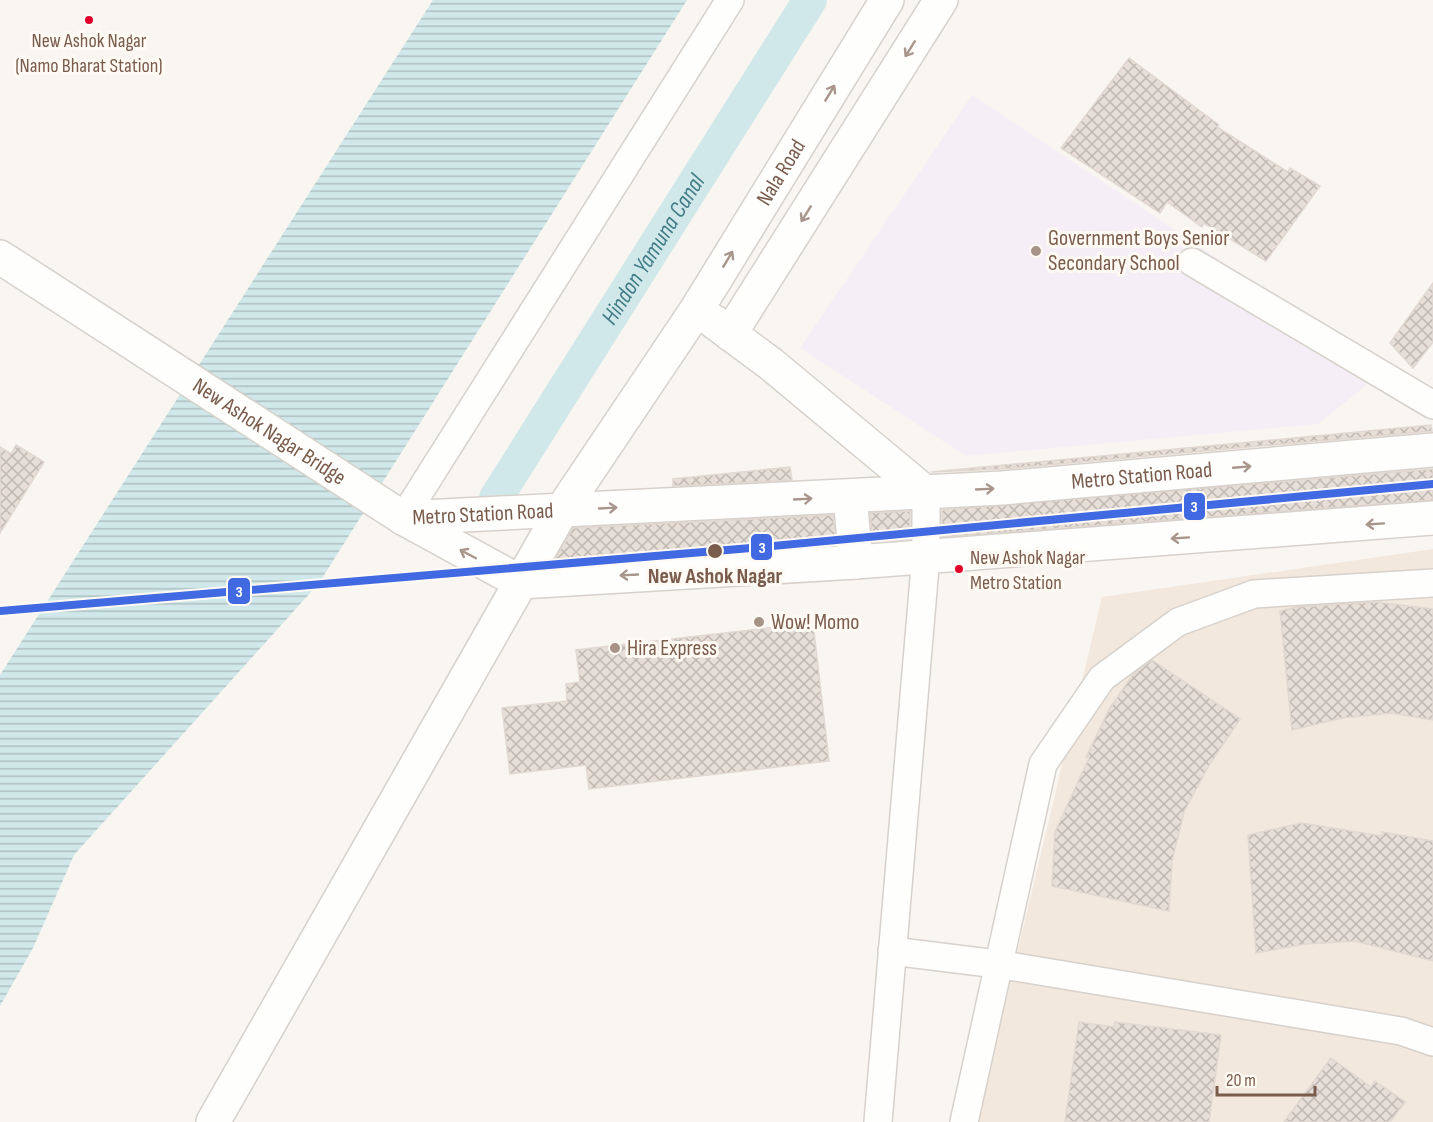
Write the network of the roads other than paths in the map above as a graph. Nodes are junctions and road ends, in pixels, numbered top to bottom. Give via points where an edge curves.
1 (730, 0) edge
2 (887, 0) edge
3 (941, 0) edge
4 (0, 257) edge
5 (1192, 262) dead end
6 (698, 309) junction
7 (730, 334) junction
8 (1433, 405) edge
9 (1433, 450) edge
10 (926, 493) junction
11 (850, 496) junction
12 (562, 510) junction
13 (392, 512) junction
14 (1433, 518) edge
15 (926, 555) junction
16 (856, 562) junction
17 (520, 582) junction
18 (1433, 583) edge
19 (892, 951) junction
20 (997, 963) junction
21 (1433, 1042) edge
22 (213, 1122) edge
23 (878, 1122) edge
24 (964, 1122) edge

1 - 13 street
6 -> 2 street, Nala Road
3 -> 7 street, Nala Road
4 - 13 street, New Ashok Nagar Bridge
5 - 8 street
6 - 7 street
6 - 12 street, Nala Road
7 - 10 street
10 -> 9 street, Metro Station Road
10 - 11 street, Metro Station Road
10 - 15 street
12 -> 11 street, Metro Station Road
11 - 16 street
12 - 13 street, Metro Station Road
12 - 17 street, Nala Road
17 -> 13 street, Metro Station Road
14 -> 15 street
15 - 16 street
15 - 19 street
16 -> 17 street
17 - 22 street, Nala Road
18 - 20 street via 1254,594 1178,622 1102,678 1043,764
19 - 20 street
19 - 23 street
20 - 21 street via 1401,1031
20 - 24 street

